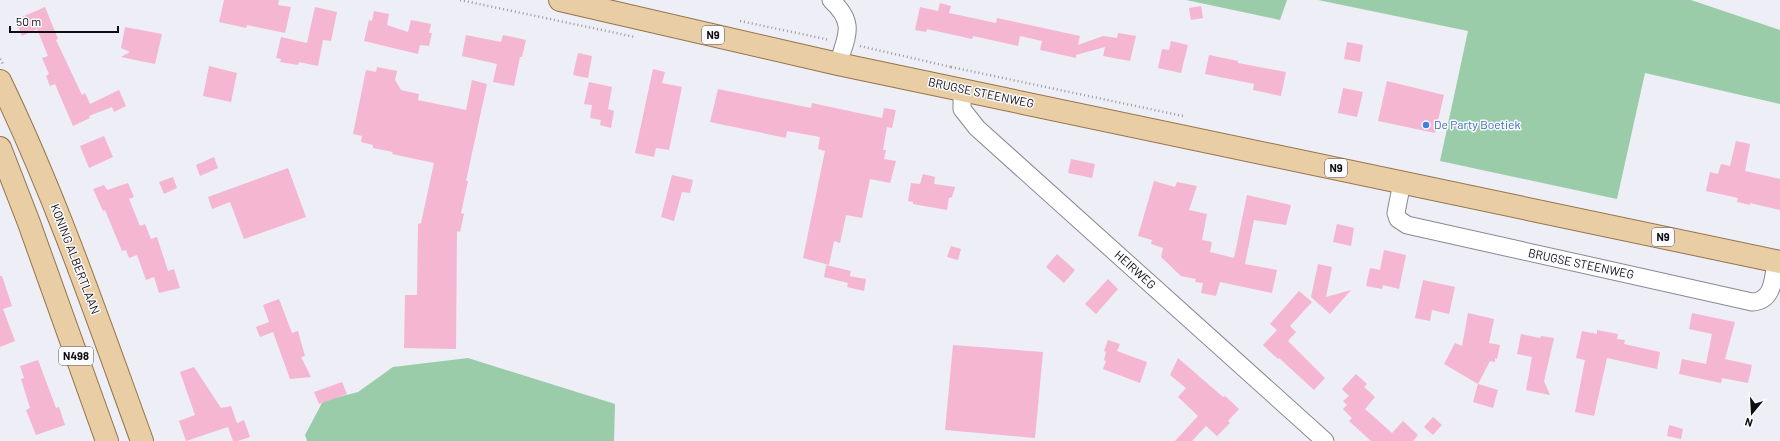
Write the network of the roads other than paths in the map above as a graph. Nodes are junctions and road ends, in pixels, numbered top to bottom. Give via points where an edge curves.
1 (560, 0) edge
2 (831, 0) edge
3 (838, 64) junction
4 (0, 81) edge
5 (962, 89) junction
6 (0, 148) edge
7 (1402, 182) junction
8 (1778, 262) edge
9 (107, 441) edge
10 (142, 441) edge
11 (1325, 441) edge

1 - 3 main road, BRUGSE STEENWEG / N9
2 - 3 street via 842,10 847,20 848,31
3 - 5 main road, BRUGSE STEENWEG / N9
4 - 10 main road, KONING ALBERTLAAN / N498 via 62,223
5 - 7 main road, BRUGSE STEENWEG / N9
5 - 11 street, HEIRWEG via 962,109 977,128
6 - 9 main road, N498
7 - 8 main road, BRUGSE STEENWEG / N9
7 - 8 street, BRUGSE STEENWEG via 1396,213 1398,220 1407,225 1752,302 1759,302 1770,293

